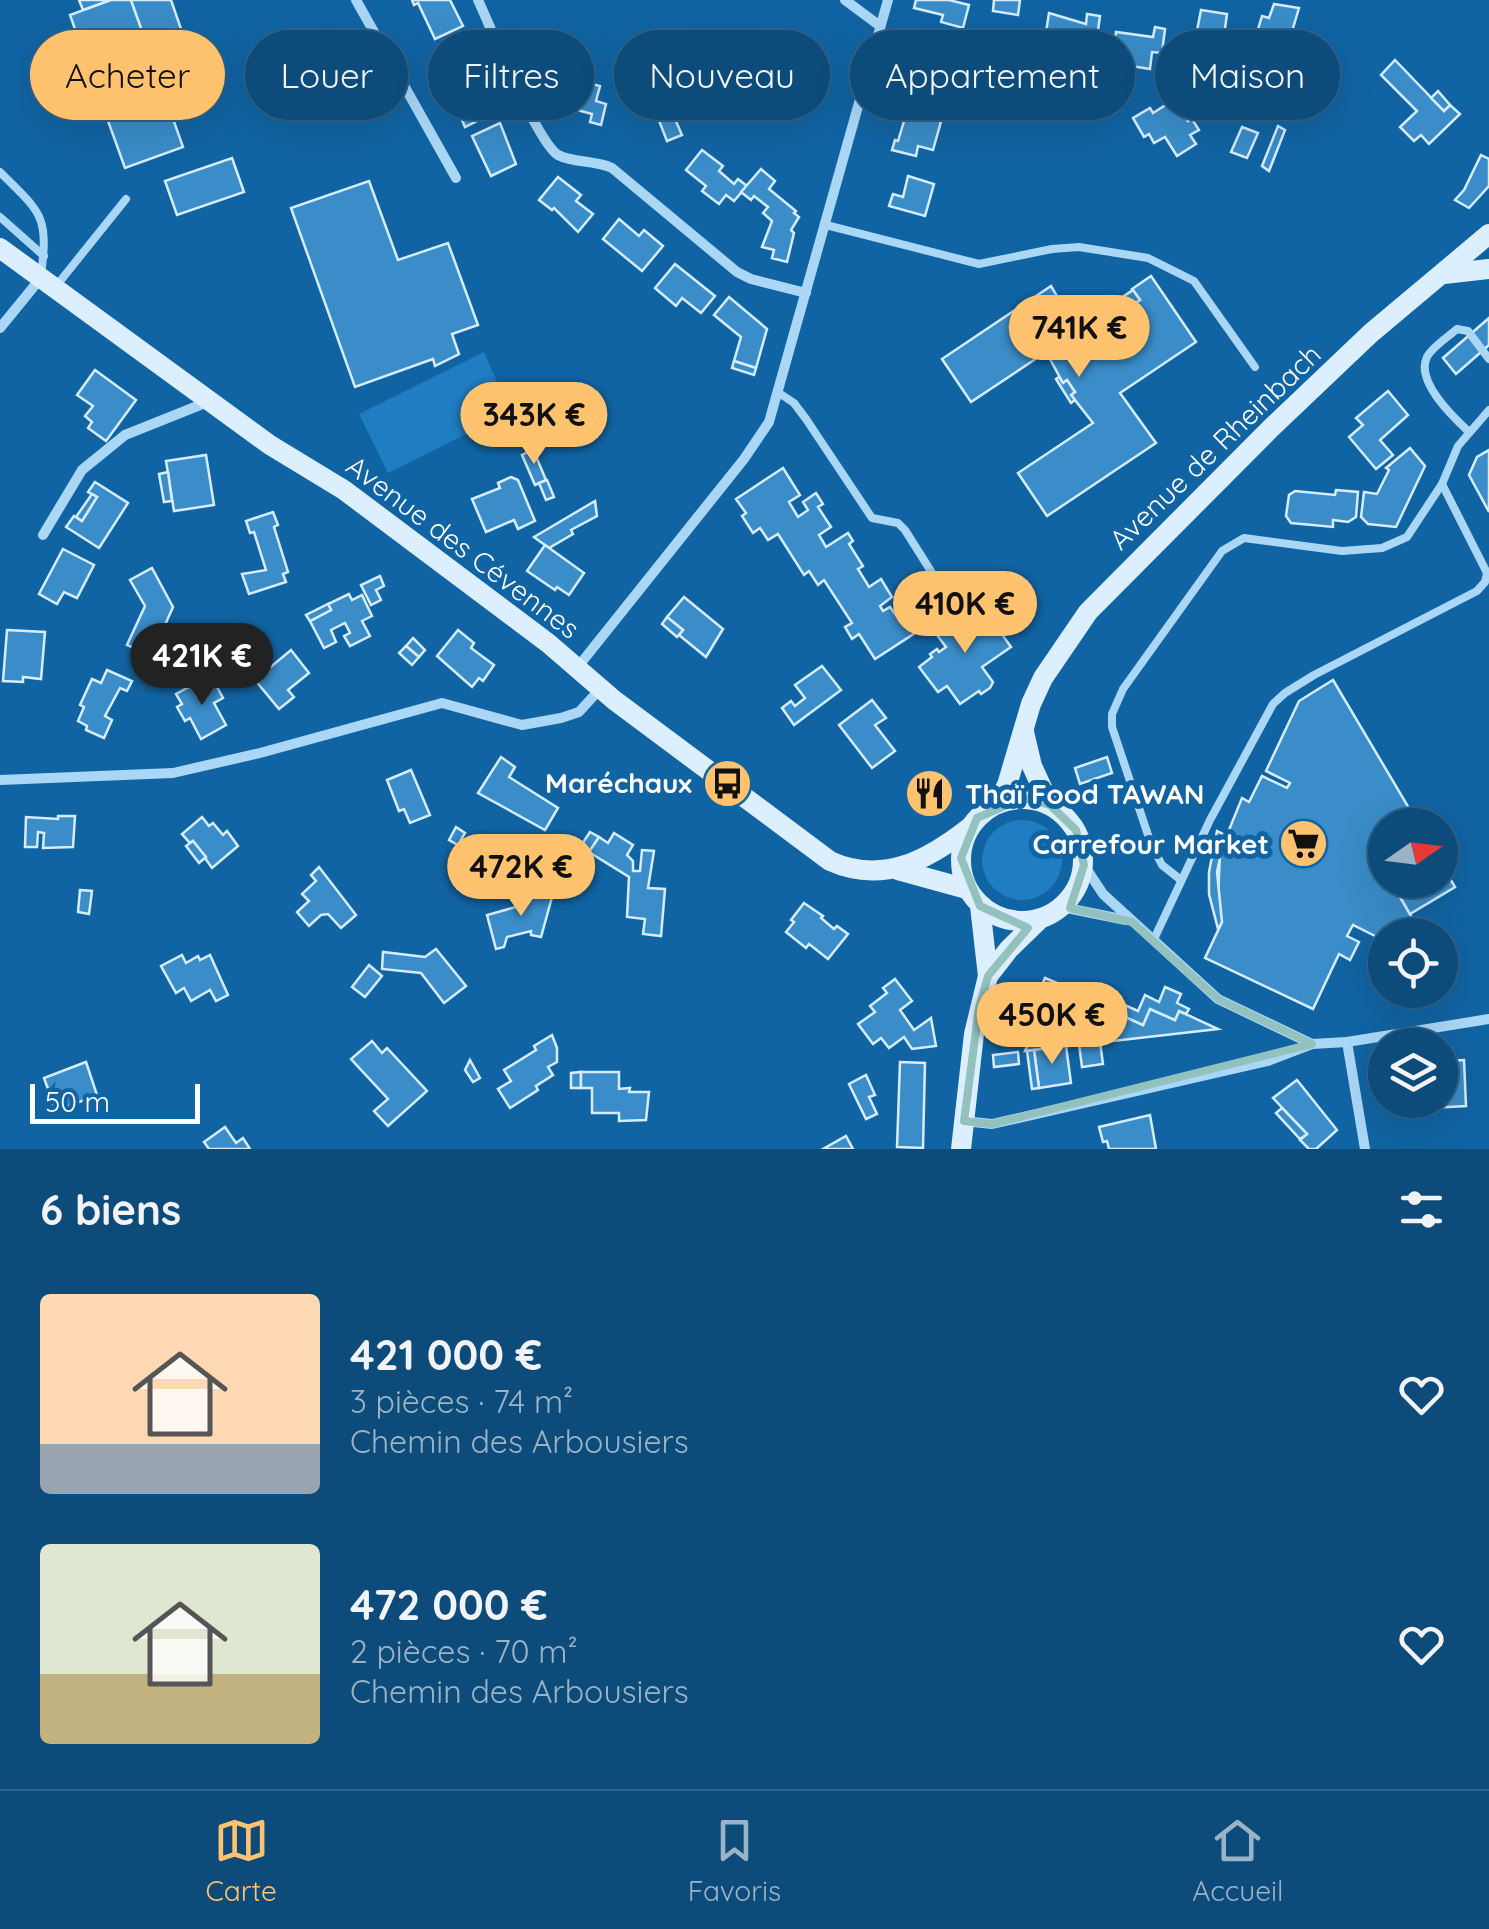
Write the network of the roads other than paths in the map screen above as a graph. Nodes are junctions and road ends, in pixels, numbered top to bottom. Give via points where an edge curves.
1 (356, 0) edge
2 (478, 0) edge
3 (846, 0) edge
4 (888, 0) edge
5 (880, 26) junction
6 (0, 172) edge
7 (456, 178) dead end
8 (126, 199) dead end
9 (0, 216) edge
10 (826, 225) junction
11 (1489, 234) edge
12 (0, 248) edge
13 (44, 256) junction
14 (1489, 269) edge
15 (1442, 275) junction
16 (47, 284) junction
17 (806, 293) junction
18 (0, 328) edge
19 (1489, 360) edge
20 (1255, 367) dead end
21 (778, 392) junction
22 (211, 401) junction
23 (1489, 410) edge
24 (1469, 432) junction
25 (1442, 484) junction
26 (43, 535) dead end
27 (944, 592) dead end
28 (578, 668) junction
29 (600, 688) junction
30 (1024, 732) junction
31 (0, 780) edge
32 (997, 804) junction
33 (1050, 805) junction
34 (970, 828) junction
35 (1084, 865) junction
36 (896, 870) junction
37 (1181, 880) junction
38 (974, 897) junction
39 (1062, 907) junction
40 (1040, 920) junction
41 (1132, 922) junction
42 (1154, 939) junction
43 (988, 976) junction
44 (1489, 1018) edge
45 (1346, 1042) junction
46 (1312, 1044) junction
47 (964, 1120) junction
48 (960, 1149) edge
49 (1365, 1149) edge

1 - 7 street
2 - 17 street via 552,150 612,168 737,272
3 - 5 street
4 - 5 street
5 - 10 street
6 - 13 lane via 38,210
8 - 16 lane
9 - 13 lane
10 - 17 street
10 - 20 lane via 979,264 1079,247 1148,258 1194,281
11 - 15 street, Avenue de Rheinbach
12 - 16 street, Avenue des Cévennes
13 - 16 lane
14 - 15 street
15 - 30 street, Avenue de Rheinbach via 1271,428 1088,612 1043,678
16 - 18 street
16 - 22 street, Avenue des Cévennes
17 - 21 street
19 - 24 lane via 1468,332 1457,329 1428,355 1424,368 1428,383
21 - 27 lane via 806,419 872,518 905,530
21 - 28 street via 759,441
22 - 26 street via 125,435 82,470
22 - 28 street, Avenue des Cévennes via 344,490
23 - 24 lane
24 - 25 lane
25 - 37 lane via 1488,573 1485,582 1285,692
25 - 37 lane via 1407,536 1382,548 1342,551 1244,538 1222,550 1123,689 1112,727 1152,844 1162,865
28 - 29 street, Avenue des Cévennes
29 - 31 street via 579,712 522,725 442,702 173,773
29 - 36 street, Avenue des Cévennes via 830,861 849,870
30 - 32 street, Avenue de Rheinbach
30 - 33 street
32 - 33 street via 1023,798
32 - 34 street
33 - 35 street via 1076,830
34 - 36 street, Avenue des Cévennes
34 - 38 street via 961,858
35 - 39 street
35 - 41 street
36 - 38 street, Avenue des Cévennes via 932,877
37 - 42 lane
38 - 40 street via 1008,920
38 - 43 street
39 - 40 street
39 - 41 street
40 - 43 street
41 - 42 street
42 - 46 street via 1218,999
43 - 47 street
44 - 45 street
45 - 46 street
45 - 49 street
46 - 47 street via 1268,1062 992,1124
47 - 48 street

